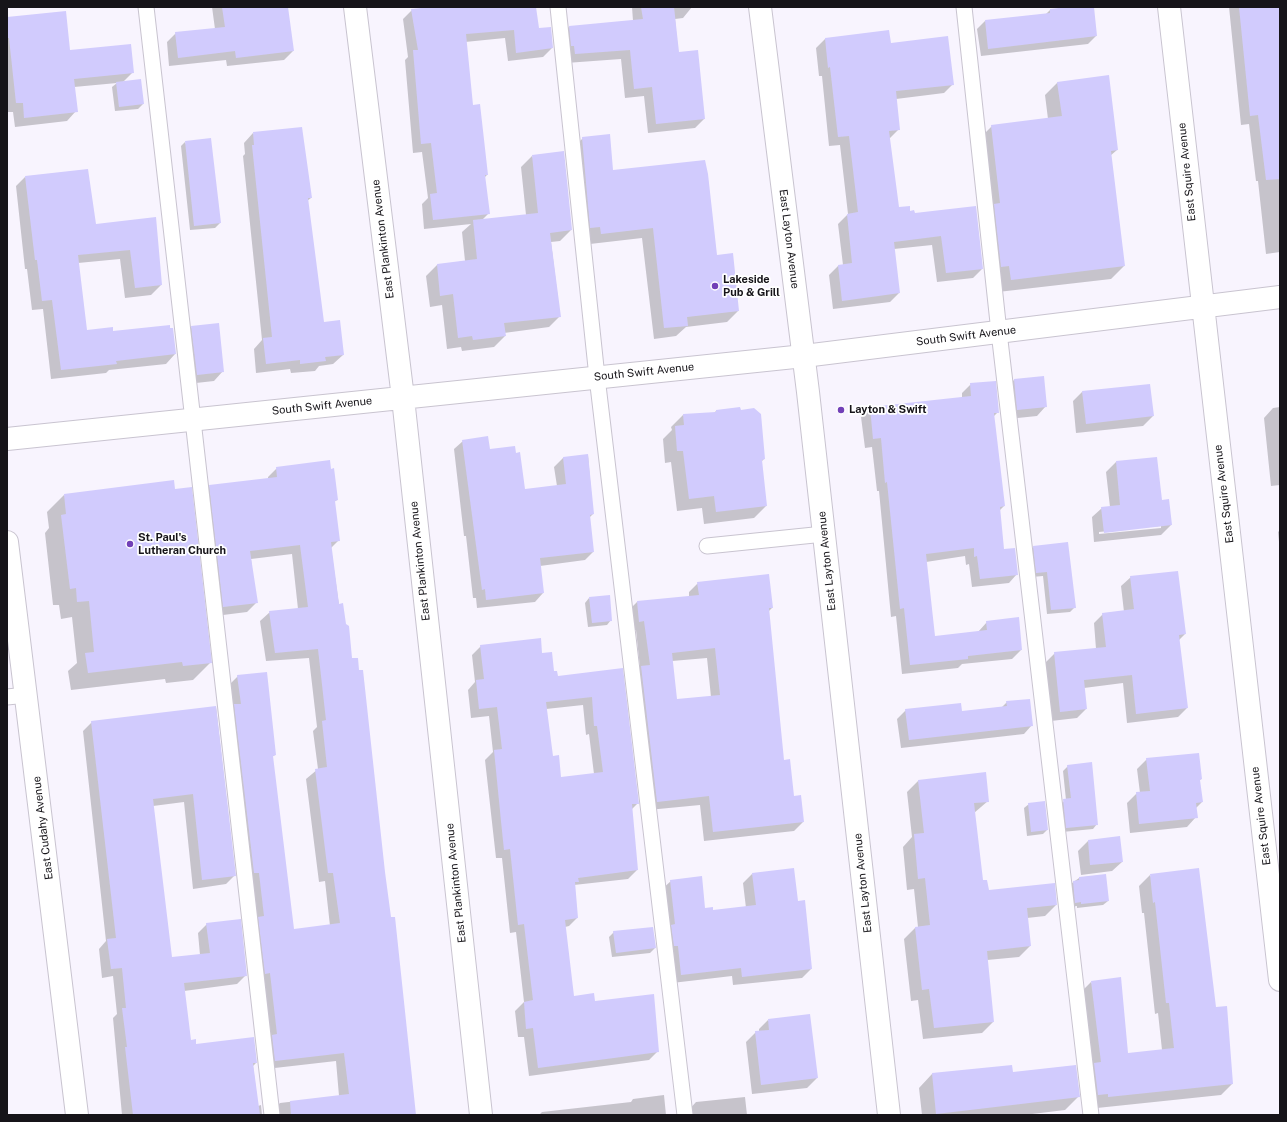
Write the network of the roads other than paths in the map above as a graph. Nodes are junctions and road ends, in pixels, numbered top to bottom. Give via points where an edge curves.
1 (146, 7) edge
2 (354, 7) edge
3 (558, 7) edge
4 (760, 7) edge
5 (964, 7) edge
6 (1169, 7) edge
7 (1280, 297) edge
8 (1203, 307) junction
9 (998, 332) junction
10 (804, 356) junction
11 (597, 377) junction
12 (403, 398) junction
13 (194, 420) junction
14 (7, 439) edge
15 (824, 534) junction
16 (7, 542) edge
17 (706, 546) dead end
18 (17, 696) edge
19 (1280, 980) edge
20 (77, 1115) edge
21 (272, 1115) edge
22 (481, 1115) edge
23 (685, 1115) edge
24 (889, 1115) edge
25 (1091, 1115) edge

1 - 13 lane
2 - 12 street, East Plankinton Avenue
3 - 11 lane
4 - 10 street, East Layton Avenue
5 - 9 lane
6 - 8 street, East Squire Avenue
7 - 8 street, South Swift Avenue
8 - 9 street, South Swift Avenue
8 - 19 street, East Squire Avenue
9 - 10 street, South Swift Avenue
9 - 25 lane
10 - 11 street, South Swift Avenue
10 - 15 street, East Layton Avenue
11 - 12 street, South Swift Avenue
11 - 23 lane
12 - 13 street, South Swift Avenue
12 - 22 street, East Plankinton Avenue
13 - 14 street, South Swift Avenue
13 - 21 lane
15 - 17 lane
15 - 24 street, East Layton Avenue
16 - 18 street, East Cudahy Avenue
18 - 20 street, East Cudahy Avenue

